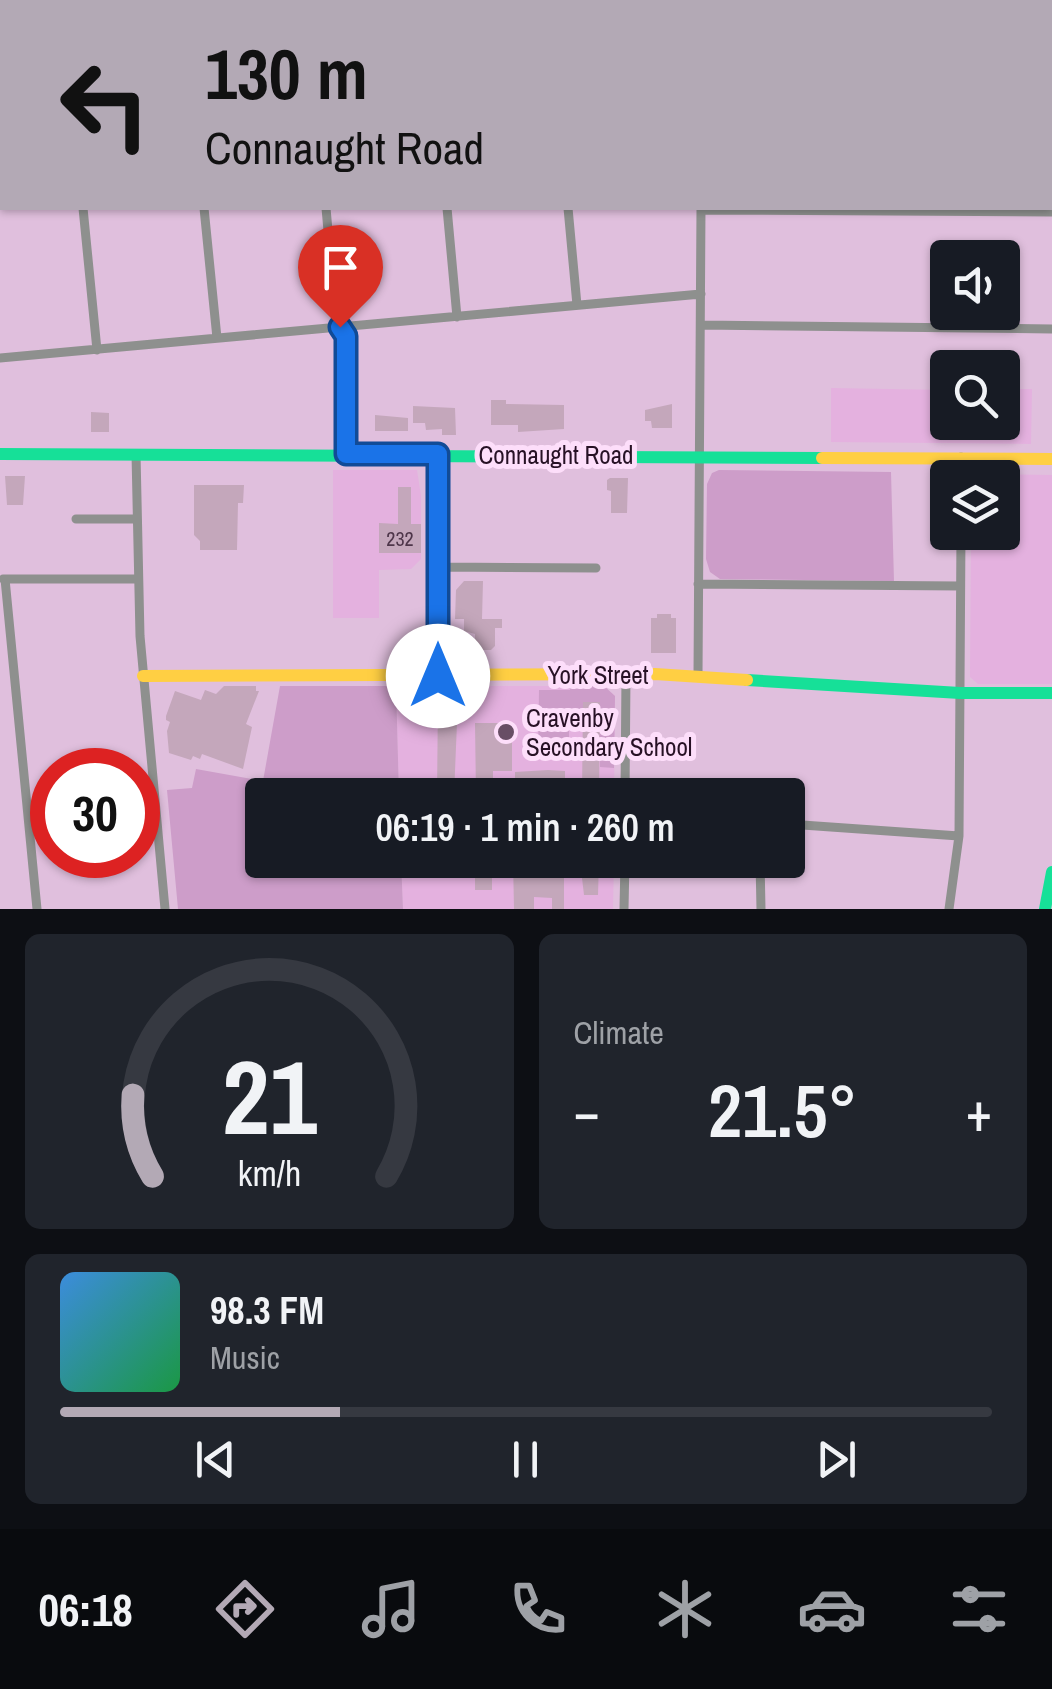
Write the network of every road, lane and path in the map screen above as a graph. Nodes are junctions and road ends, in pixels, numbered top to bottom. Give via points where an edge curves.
1 (83, 210) edge
2 (204, 210) edge
3 (326, 210) edge
4 (447, 210) edge
5 (568, 210) edge
6 (701, 210) edge
7 (818, 210) edge
8 (1052, 212) edge
9 (701, 294) junction
10 (577, 305) junction
11 (457, 316) junction
12 (701, 324) junction
13 (340, 327) junction
14 (1052, 329) edge
15 (216, 338) junction
16 (97, 350) junction
17 (0, 358) edge
18 (0, 454) edge
19 (136, 454) junction
20 (346, 454) junction
21 (438, 454) junction
22 (700, 456) junction
23 (960, 457) junction
24 (1052, 458) edge
25 (960, 460) edge
26 (136, 519) junction
27 (76, 520) dead end
28 (961, 550) edge
29 (438, 567) junction
30 (596, 568) dead end
31 (2, 579) edge
32 (137, 579) junction
33 (698, 584) junction
34 (960, 586) junction
35 (626, 675) junction
36 (698, 675) junction
37 (143, 676) junction
38 (438, 676) junction
39 (960, 693) junction
40 (1052, 693) edge
41 (625, 778) edge
42 (805, 825) edge
43 (959, 836) junction
44 (1052, 872) edge
45 (625, 878) edge
46 (760, 878) edge
47 (37, 909) edge
48 (166, 909) edge
49 (624, 909) edge
50 (761, 909) edge
51 (949, 909) edge
52 (1044, 909) edge

1 - 16 street
2 - 15 street
3 - 13 street
4 - 11 street
5 - 10 street
6 - 9 street
7 - 8 street
9 - 10 street
9 - 12 street
10 - 11 street
11 - 13 street
12 - 14 street
12 - 22 street
13 - 15 street
13 - 20 street via 346,336
15 - 16 street
16 - 17 street
18 - 19 street, Connaught Road
19 - 20 street, Connaught Road
19 - 26 street
20 - 21 street, Connaught Road
21 - 22 street, Connaught Road
21 - 29 street
22 - 23 street, Connaught Road
22 - 33 street
23 - 24 street, Connaught Road
23 - 25 street
26 - 27 street
26 - 32 street
28 - 34 street
29 - 30 street
29 - 38 street
31 - 32 street
31 - 47 street
32 - 37 street
33 - 34 street
33 - 36 street
34 - 39 street
35 - 36 street, York Street
35 - 38 street, York Street
35 - 41 street
36 - 39 street, York Street
37 - 38 street, York Street
37 - 48 street
39 - 40 street, York Street
39 - 43 street
42 - 43 street
43 - 51 street
44 - 52 street
45 - 49 street
46 - 50 street

